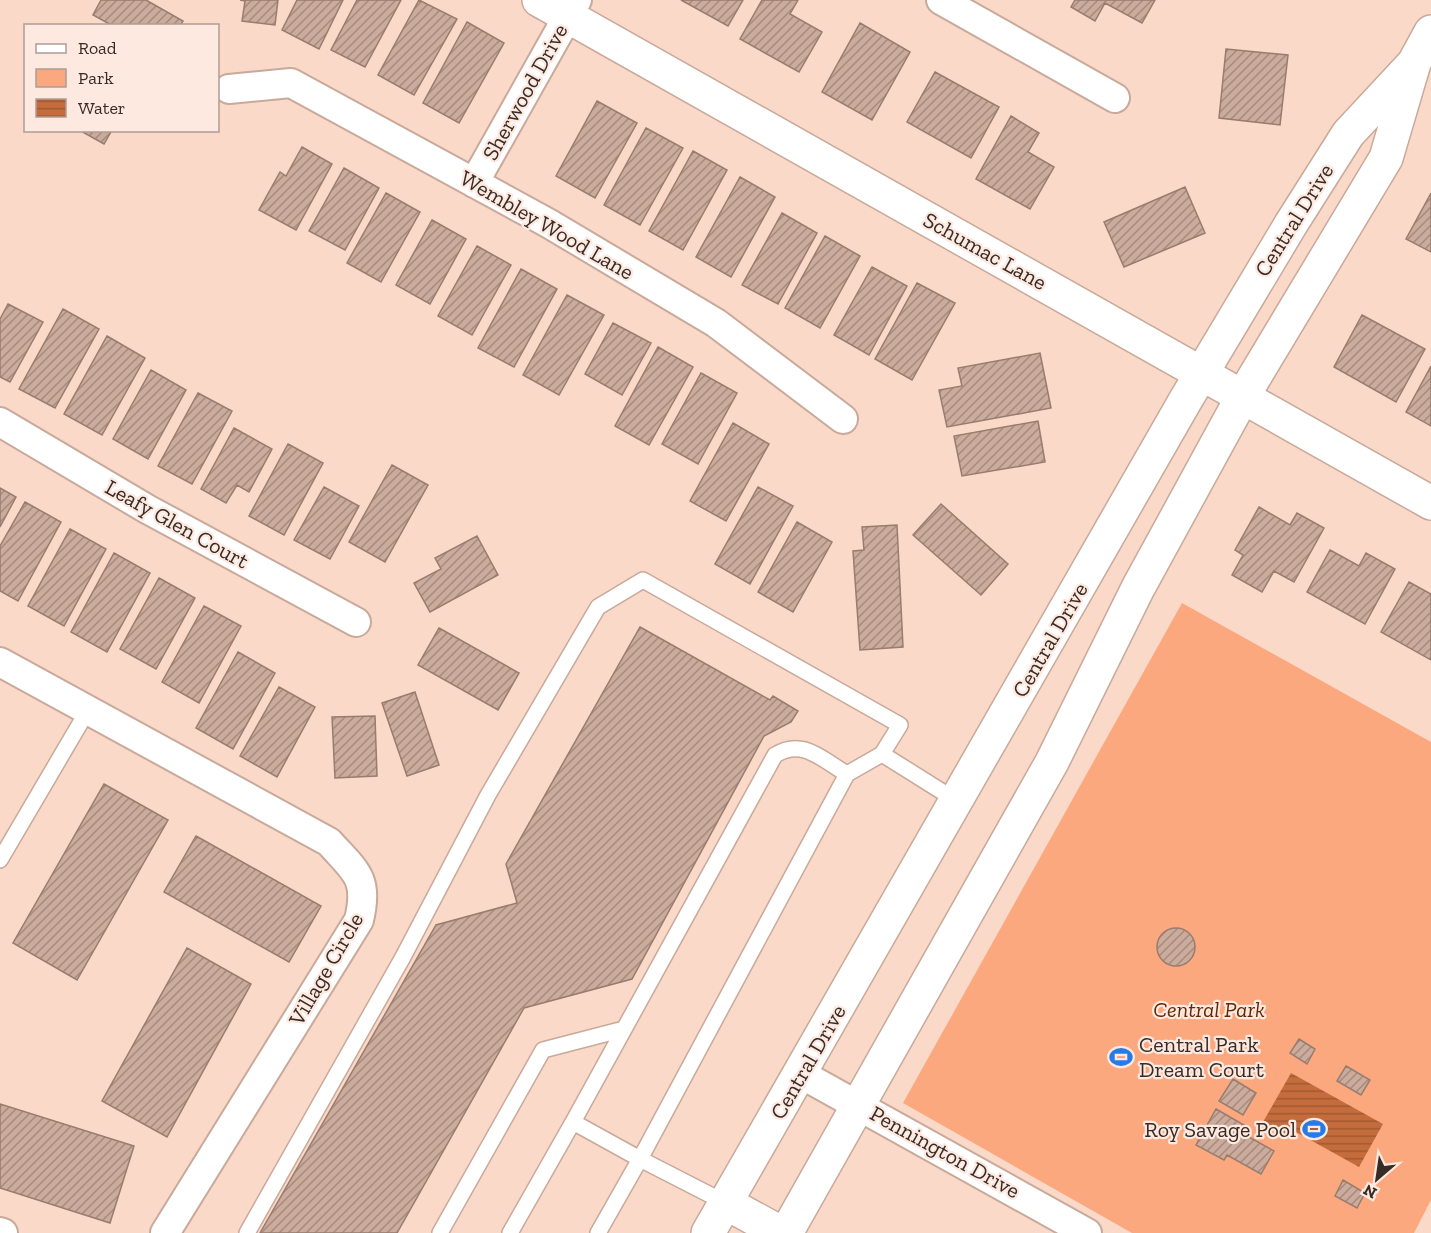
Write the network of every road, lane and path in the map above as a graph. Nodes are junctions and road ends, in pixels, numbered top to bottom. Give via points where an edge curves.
1 (539, 0) edge
2 (941, 0) edge
3 (572, 8) edge
4 (1431, 32) edge
5 (1422, 68) edge
6 (229, 90) dead end
7 (1115, 98) dead end
8 (474, 183) junction
9 (1202, 373) junction
10 (1243, 396) junction
11 (843, 419) dead end
12 (0, 422) edge
13 (1431, 503) edge
14 (356, 622) dead end
15 (0, 662) edge
16 (88, 710) junction
17 (882, 754) junction
18 (847, 774) junction
19 (957, 801) junction
20 (0, 860) edge
21 (624, 1029) junction
22 (801, 1074) junction
23 (858, 1103) junction
24 (573, 1122) junction
25 (640, 1159) junction
26 (726, 1203) junction
27 (165, 1233) edge
28 (247, 1233) edge
29 (440, 1233) edge
30 (510, 1233) edge
31 (598, 1233) edge
32 (708, 1233) edge
33 (781, 1233) edge
34 (786, 1233) edge
35 (1087, 1233) edge

1 - 3 main road, Schumac Lane
2 - 7 street
3 - 8 street, Sherwood Drive
3 - 9 main road, Schumac Lane
4 - 5 main road, Central Drive
5 - 9 main road, Central Drive via 1348,134
5 - 10 main road, Central Drive via 1386,158
6 - 8 street, Wembley Wood Lane via 291,83
8 - 11 street, Wembley Wood Lane via 716,323
9 - 10 main road, Schumac Lane
9 - 19 main road, Central Drive
10 - 13 main road, Schumac Lane
10 - 23 main road, Central Drive via 1138,588 1052,762
12 - 14 street, Leafy Glen Court via 147,509
15 - 16 street, Village Circle
16 - 20 lane
16 - 27 street, Village Circle via 330,842 363,883 359,920
17 - 18 lane
17 - 19 lane
17 - 28 lane via 900,725 643,580 598,607 488,795 403,957
18 - 21 lane via 800,747 787,748 774,756
18 - 25 lane
19 - 22 main road, Central Drive
21 - 24 lane
21 - 29 lane via 543,1050
22 - 23 street, Pennington Drive
22 - 26 main road, Central Drive
23 - 34 main road, Central Drive
23 - 35 street, Pennington Drive
24 - 25 lane
24 - 30 lane
25 - 26 lane
25 - 31 lane
26 - 32 main road, Central Drive
26 - 33 main road

